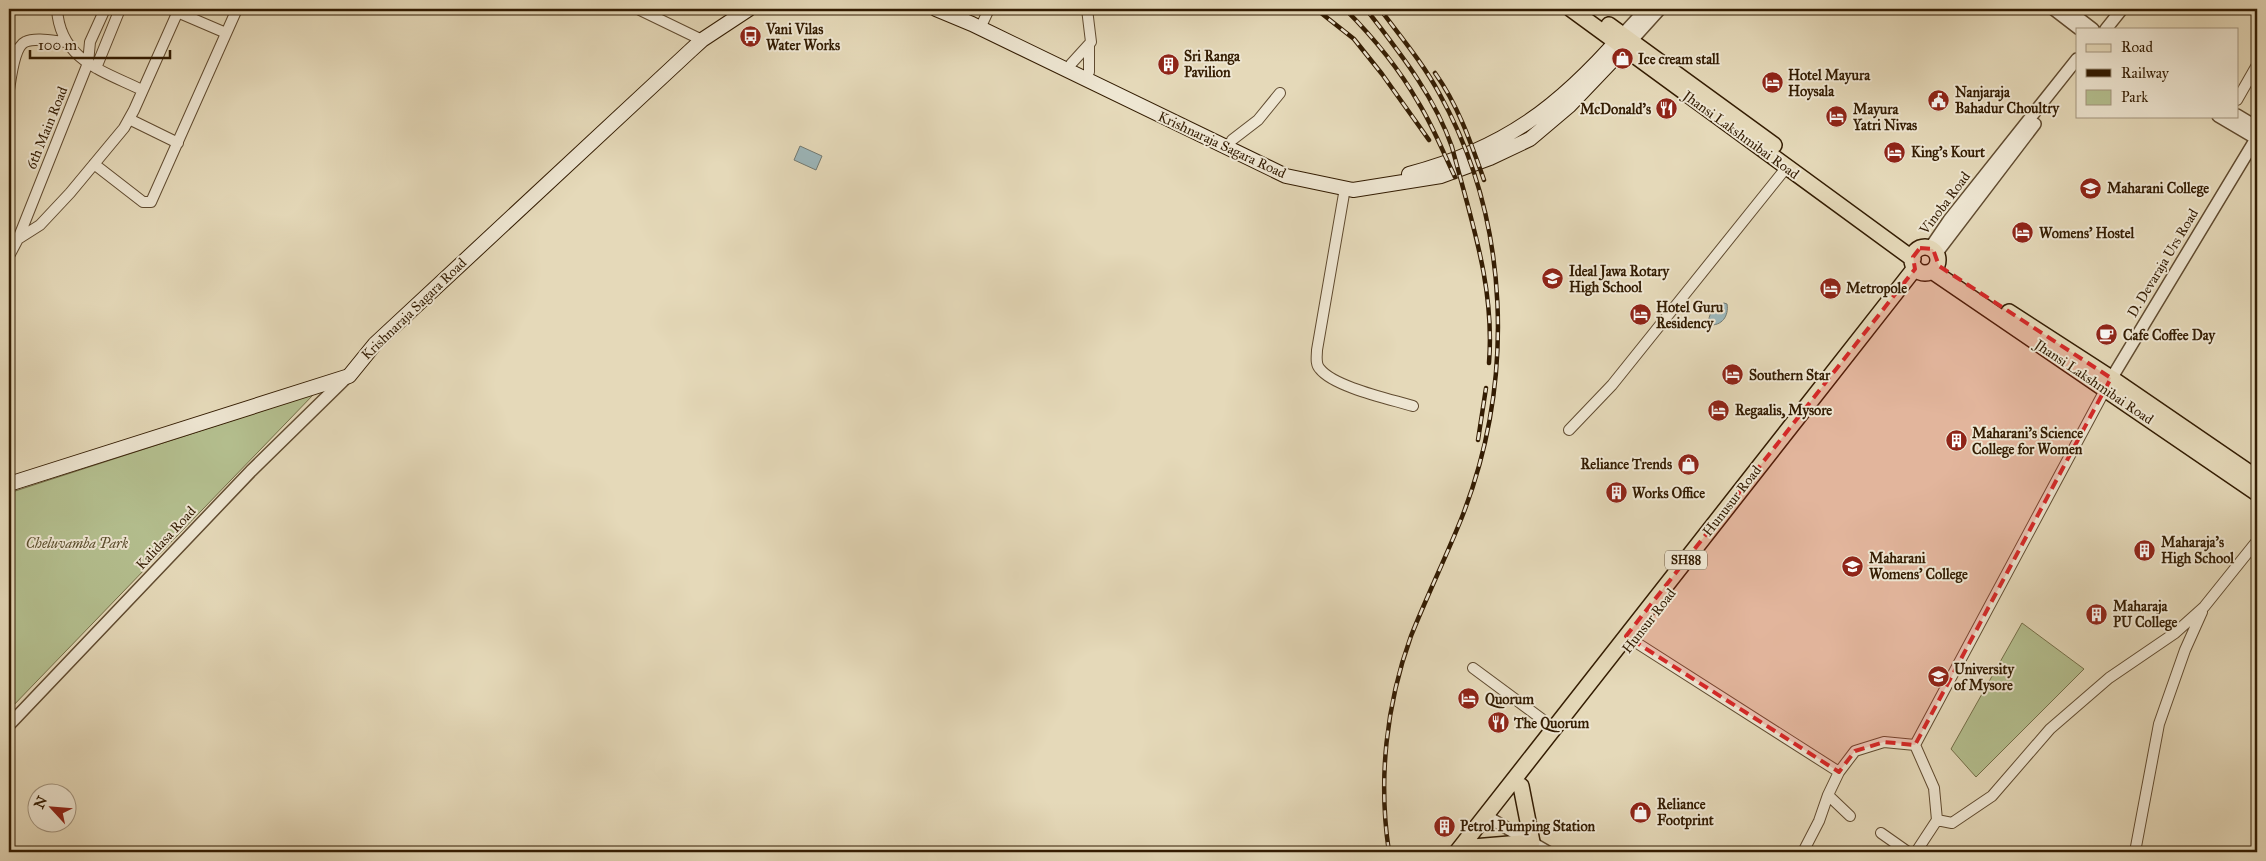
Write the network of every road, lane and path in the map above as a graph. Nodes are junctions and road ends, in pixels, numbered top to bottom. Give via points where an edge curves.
1 (57, 9) edge
2 (105, 9) edge
3 (120, 9) edge
4 (237, 9) edge
5 (638, 9) edge
6 (749, 9) edge
7 (936, 9) edge
8 (956, 9) edge
9 (1087, 9) edge
10 (1571, 9) edge
11 (1587, 9) edge
12 (1646, 9) edge
13 (1660, 9) edge
14 (2053, 9) edge
15 (2067, 9) edge
16 (2122, 9) edge
17 (175, 10) edge
18 (986, 15) edge
19 (2078, 28) edge
20 (2092, 28) edge
21 (2107, 28) edge
22 (226, 33) junction
23 (702, 40) junction
24 (65, 42) junction
25 (1624, 42) junction
26 (22, 45) junction
27 (1089, 45) junction
28 (9, 50) edge
29 (2076, 60) edge
30 (92, 65) junction
31 (2257, 65) edge
32 (1070, 67) junction
33 (2076, 70) edge
34 (1087, 76) junction
35 (9, 90) edge
36 (142, 90) junction
37 (1280, 93) dead end
38 (2238, 98) edge
39 (2238, 117) edge
40 (2224, 118) edge
41 (129, 119) junction
42 (2257, 136) edge
43 (1232, 140) junction
44 (178, 143) junction
45 (94, 164) junction
46 (1786, 168) junction
47 (1345, 188) junction
48 (18, 239) junction
49 (9, 256) edge
50 (1925, 261) junction
51 (349, 376) junction
52 (2108, 384) junction
53 (1413, 406) dead end
54 (1569, 430) dead end
55 (2257, 478) edge
56 (9, 484) edge
57 (2257, 493) edge
58 (2257, 541) edge
59 (2204, 607) junction
60 (1630, 639) junction
61 (1473, 668) dead end
62 (9, 725) edge
63 (1554, 728) junction
64 (1915, 745) junction
65 (1839, 772) junction
66 (1521, 786) junction
67 (1828, 795) junction
68 (1850, 816) dead end
69 (1490, 818) junction
70 (1937, 820) junction
71 (1881, 833) dead end
72 (1532, 842) junction
73 (1471, 850) edge
74 (1456, 852) edge
75 (1548, 852) edge
76 (1803, 852) edge
77 (1908, 852) edge
78 (1916, 852) edge
79 (2135, 852) edge

1 - 24 street via 60,32
2 - 30 street, 6th Main Road via 90,42
3 - 30 street
4 - 22 street
5 - 23 street
6 - 23 main road, Krishnaraja Sagara Road
7 - 32 main road, Krishnaraja Sagara Road
8 - 18 main road, Krishnaraja Sagara Road
9 - 27 street via 1092,37
10 - 25 main road, Jhansi Lakshmibai Road
11 - 25 main road, Jhansi Lakshmibai Road
12 - 25 street
13 - 25 street
14 - 19 street
15 - 20 street
16 - 21 street
17 - 22 street
17 - 36 street
18 - 32 main road, Krishnaraja Sagara Road
22 - 44 street
23 - 51 main road, Krishnaraja Sagara Road via 375,344
24 - 26 street via 27,41
24 - 30 street
25 - 43 main road, Krishnaraja Sagara Road via 1524,126 1489,146 1410,174 1354,181 1290,168
25 - 46 main road, Jhansi Lakshmibai Road
25 - 47 main road, Krishnaraja Sagara Road via 1569,106 1530,139 1441,176 1353,190
25 - 50 main road, Jhansi Lakshmibai Road
26 - 28 street
26 - 35 street via 17,51
27 - 32 street
27 - 34 street
29 - 50 street, Vinoba Road via 1949,220
30 - 36 street
30 - 48 street, 6th Main Road
31 - 38 street
32 - 34 main road, Krishnaraja Sagara Road
33 - 50 street, Vinoba Road
34 - 43 main road, Krishnaraja Sagara Road
34 - 47 main road, Krishnaraja Sagara Road via 1286,176
36 - 41 street
37 - 43 street via 1258,120
39 - 42 street
40 - 42 street
41 - 44 street
41 - 45 street
42 - 52 street, D. Devaraja Urs Road
44 - 45 street via 151,202 143,202
45 - 48 street via 40,225
46 - 50 main road, Jhansi Lakshmibai Road
46 - 54 street via 1612,384
47 - 53 street via 1316,350 1317,362 1320,369 1338,383
48 - 49 street, 6th Main Road
50 - 52 main road, Jhansi Lakshmibai Road
50 - 60 main road, Hunusur Road / SH88
51 - 56 main road
51 - 62 street, Kalidasa Road via 250,470
52 - 55 main road, Jhansi Lakshmibai Road
52 - 57 main road, Jhansi Lakshmibai Road
52 - 64 street
58 - 59 street
59 - 70 street via 2175,633 2109,678 2050,729 1992,796 1952,823
59 - 79 street via 2159,724
60 - 63 main road, Hunusur Road / SH88
60 - 65 street
60 - 66 main road, Hunsur Road
61 - 63 street
63 - 69 main road, Hunusur Road / SH88
64 - 65 street via 1884,742 1855,751
64 - 70 street via 1934,788
65 - 67 street
66 - 69 main road, Hunsur Road
66 - 72 main road
67 - 68 street
67 - 76 street
69 - 72 street
69 - 73 main road, Hunsur Road
69 - 74 main road, Hunusur Road / SH88
70 - 78 street
71 - 77 street
72 - 73 main road
72 - 75 street

